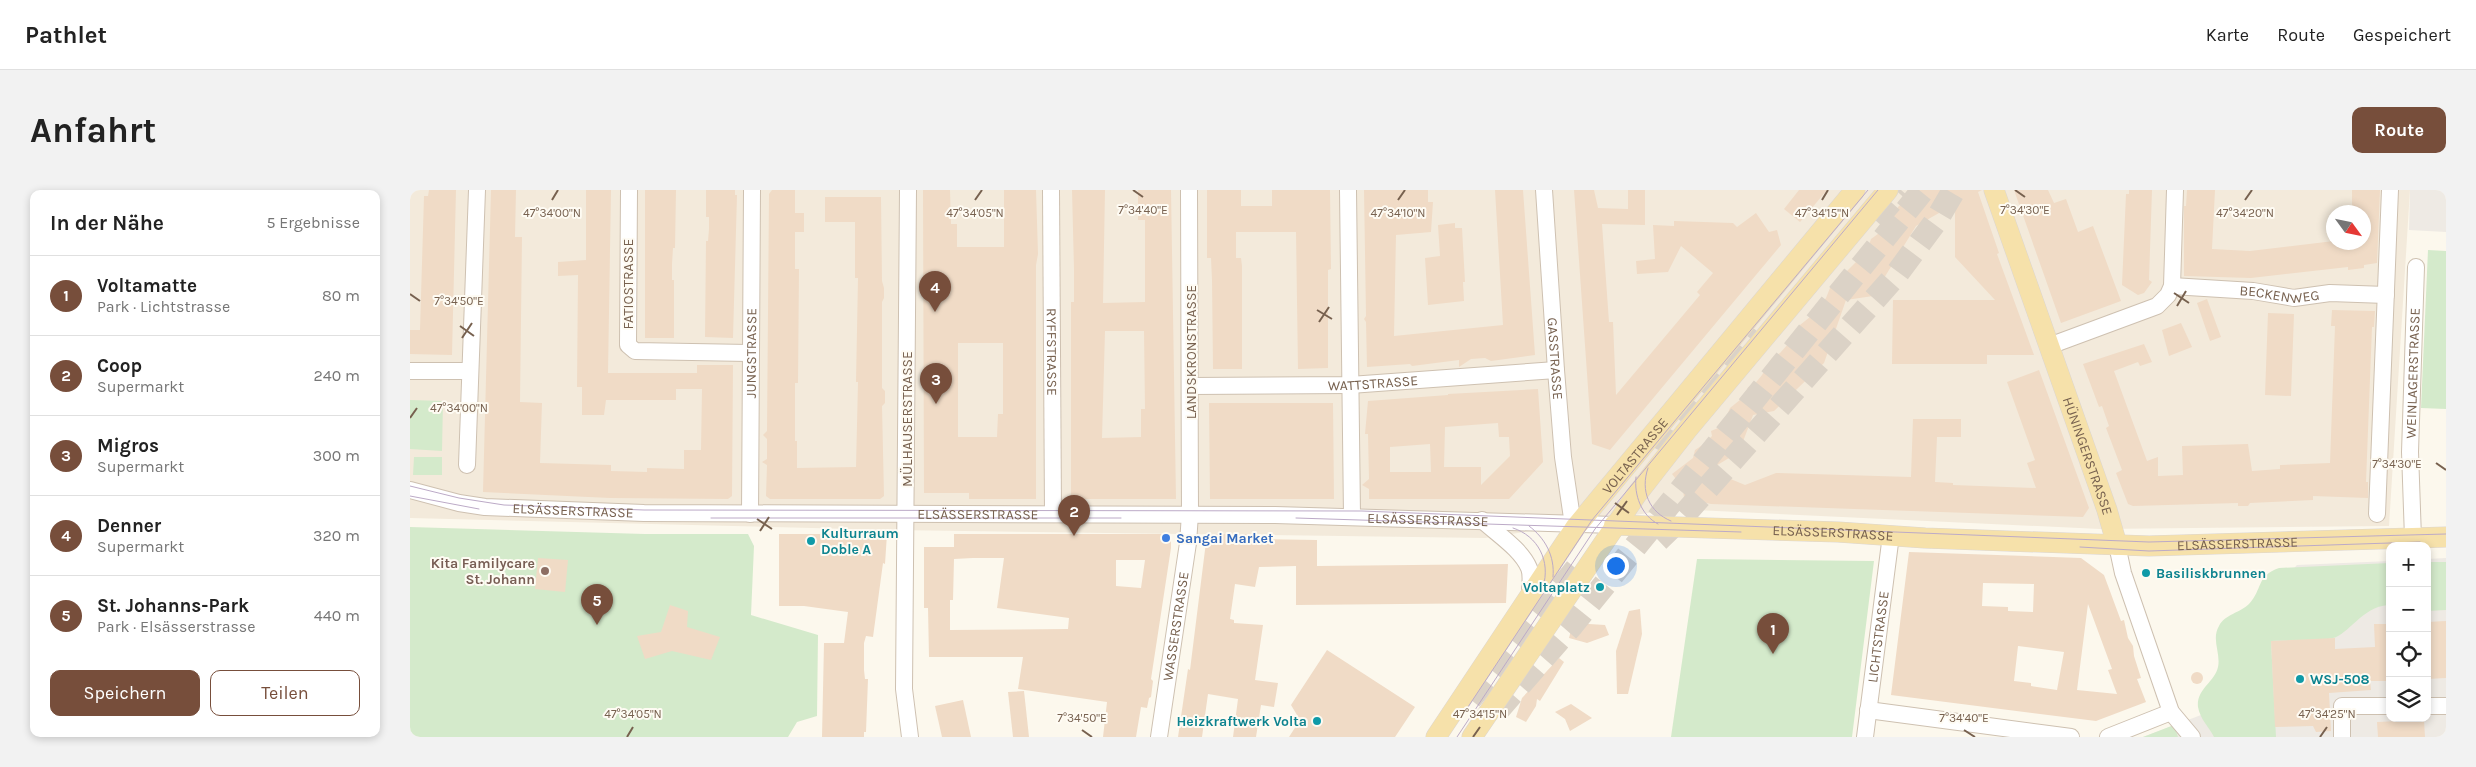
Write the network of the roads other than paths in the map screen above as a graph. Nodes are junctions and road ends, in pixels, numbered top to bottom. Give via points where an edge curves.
1 (477, 190) edge
2 (628, 190) edge
3 (752, 190) edge
4 (908, 190) edge
5 (1051, 190) edge
6 (1189, 190) edge
7 (1348, 190) edge
8 (1544, 190) edge
9 (1856, 190) edge
10 (1888, 190) edge
11 (1994, 190) edge
12 (2175, 190) edge
13 (2390, 190) edge
14 (2416, 267) dead end
15 (2172, 286) junction
16 (2386, 295) junction
17 (2049, 346) junction
18 (749, 353) junction
19 (1556, 370) junction
20 (410, 371) edge
21 (470, 371) junction
22 (1350, 385) junction
23 (1191, 386) junction
24 (467, 465) dead end
25 (410, 490) edge
26 (750, 514) junction
27 (906, 514) junction
28 (1054, 514) junction
29 (1190, 514) junction
30 (2377, 514) dead end
31 (1352, 516) junction
32 (1482, 520) junction
33 (1578, 524) junction
34 (1614, 525) junction
35 (1891, 535) junction
36 (2446, 537) edge
37 (2413, 538) junction
38 (2117, 545) junction
39 (1530, 591) junction
40 (2386, 706) edge
41 (2431, 706) edge
42 (2446, 706) edge
43 (1868, 710) junction
44 (2176, 717) junction
45 (910, 737) edge
46 (1160, 737) edge
47 (1436, 737) edge
48 (1472, 737) edge
49 (1865, 737) edge
50 (2071, 737) edge
51 (2108, 737) edge
52 (2192, 737) edge
53 (2342, 737) edge

1 - 21 street
2 - 18 street, FATIOSTRASSE via 628,345 635,351
3 - 18 street, JUNGSTRASSE
4 - 27 street, MÜLHAUSERSTRASSE
5 - 28 street, RYFFSTRASSE
6 - 23 street, LANDSKRONSTRASSE
7 - 22 street
8 - 19 street, GASSTRASSE
9 - 33 main road, VOLTASTRASSE
10 - 34 main road, VOLTASTRASSE via 1682,436
11 - 17 main road, HÜNINGERSTRASSE
12 - 15 street
13 - 16 street
14 - 37 street, WEINLAGERSTRASSE via 2410,452
15 - 16 street, BECKENWEG via 2254,291 2294,298 2330,293
15 - 17 street via 2157,306
16 - 30 street
17 - 38 main road, HÜNINGERSTRASSE
18 - 26 street, JUNGSTRASSE
19 - 22 street, WATTSTRASSE
19 - 33 street, GASSTRASSE via 1570,511
20 - 21 street
21 - 24 street
22 - 23 street, WATTSTRASSE
22 - 31 street
23 - 29 street, LANDSKRONSTRASSE
25 - 26 street, ELSÄSSERSTRASSE via 458,503 485,506 634,513
26 - 27 street, ELSÄSSERSTRASSE
27 - 28 street, ELSÄSSERSTRASSE
27 - 45 street, MÜLHAUSERSTRASSE via 904,689
28 - 29 street, ELSÄSSERSTRASSE
29 - 31 street, ELSÄSSERSTRASSE
29 - 46 street, WASSERSTRASSE
31 - 32 street, ELSÄSSERSTRASSE
32 - 33 street, ELSÄSSERSTRASSE
32 - 39 street via 1526,562
33 - 34 street, ELSÄSSERSTRASSE
33 - 39 main road, VOLTASTRASSE
34 - 35 main road, ELSÄSSERSTRASSE
34 - 48 main road, VOLTASTRASSE
35 - 38 main road, ELSÄSSERSTRASSE
35 - 43 street, LICHTSTRASSE
36 - 37 main road, ELSÄSSERSTRASSE
37 - 38 main road, ELSÄSSERSTRASSE
38 - 44 street, HÜNINGERSTRASSE via 2123,573
39 - 47 main road, VOLTASTRASSE
40 - 53 street via 2342,706
41 - 42 street
43 - 49 street, LICHTSTRASSE
43 - 50 street
44 - 51 street
44 - 52 street, HÜNINGERSTRASSE

